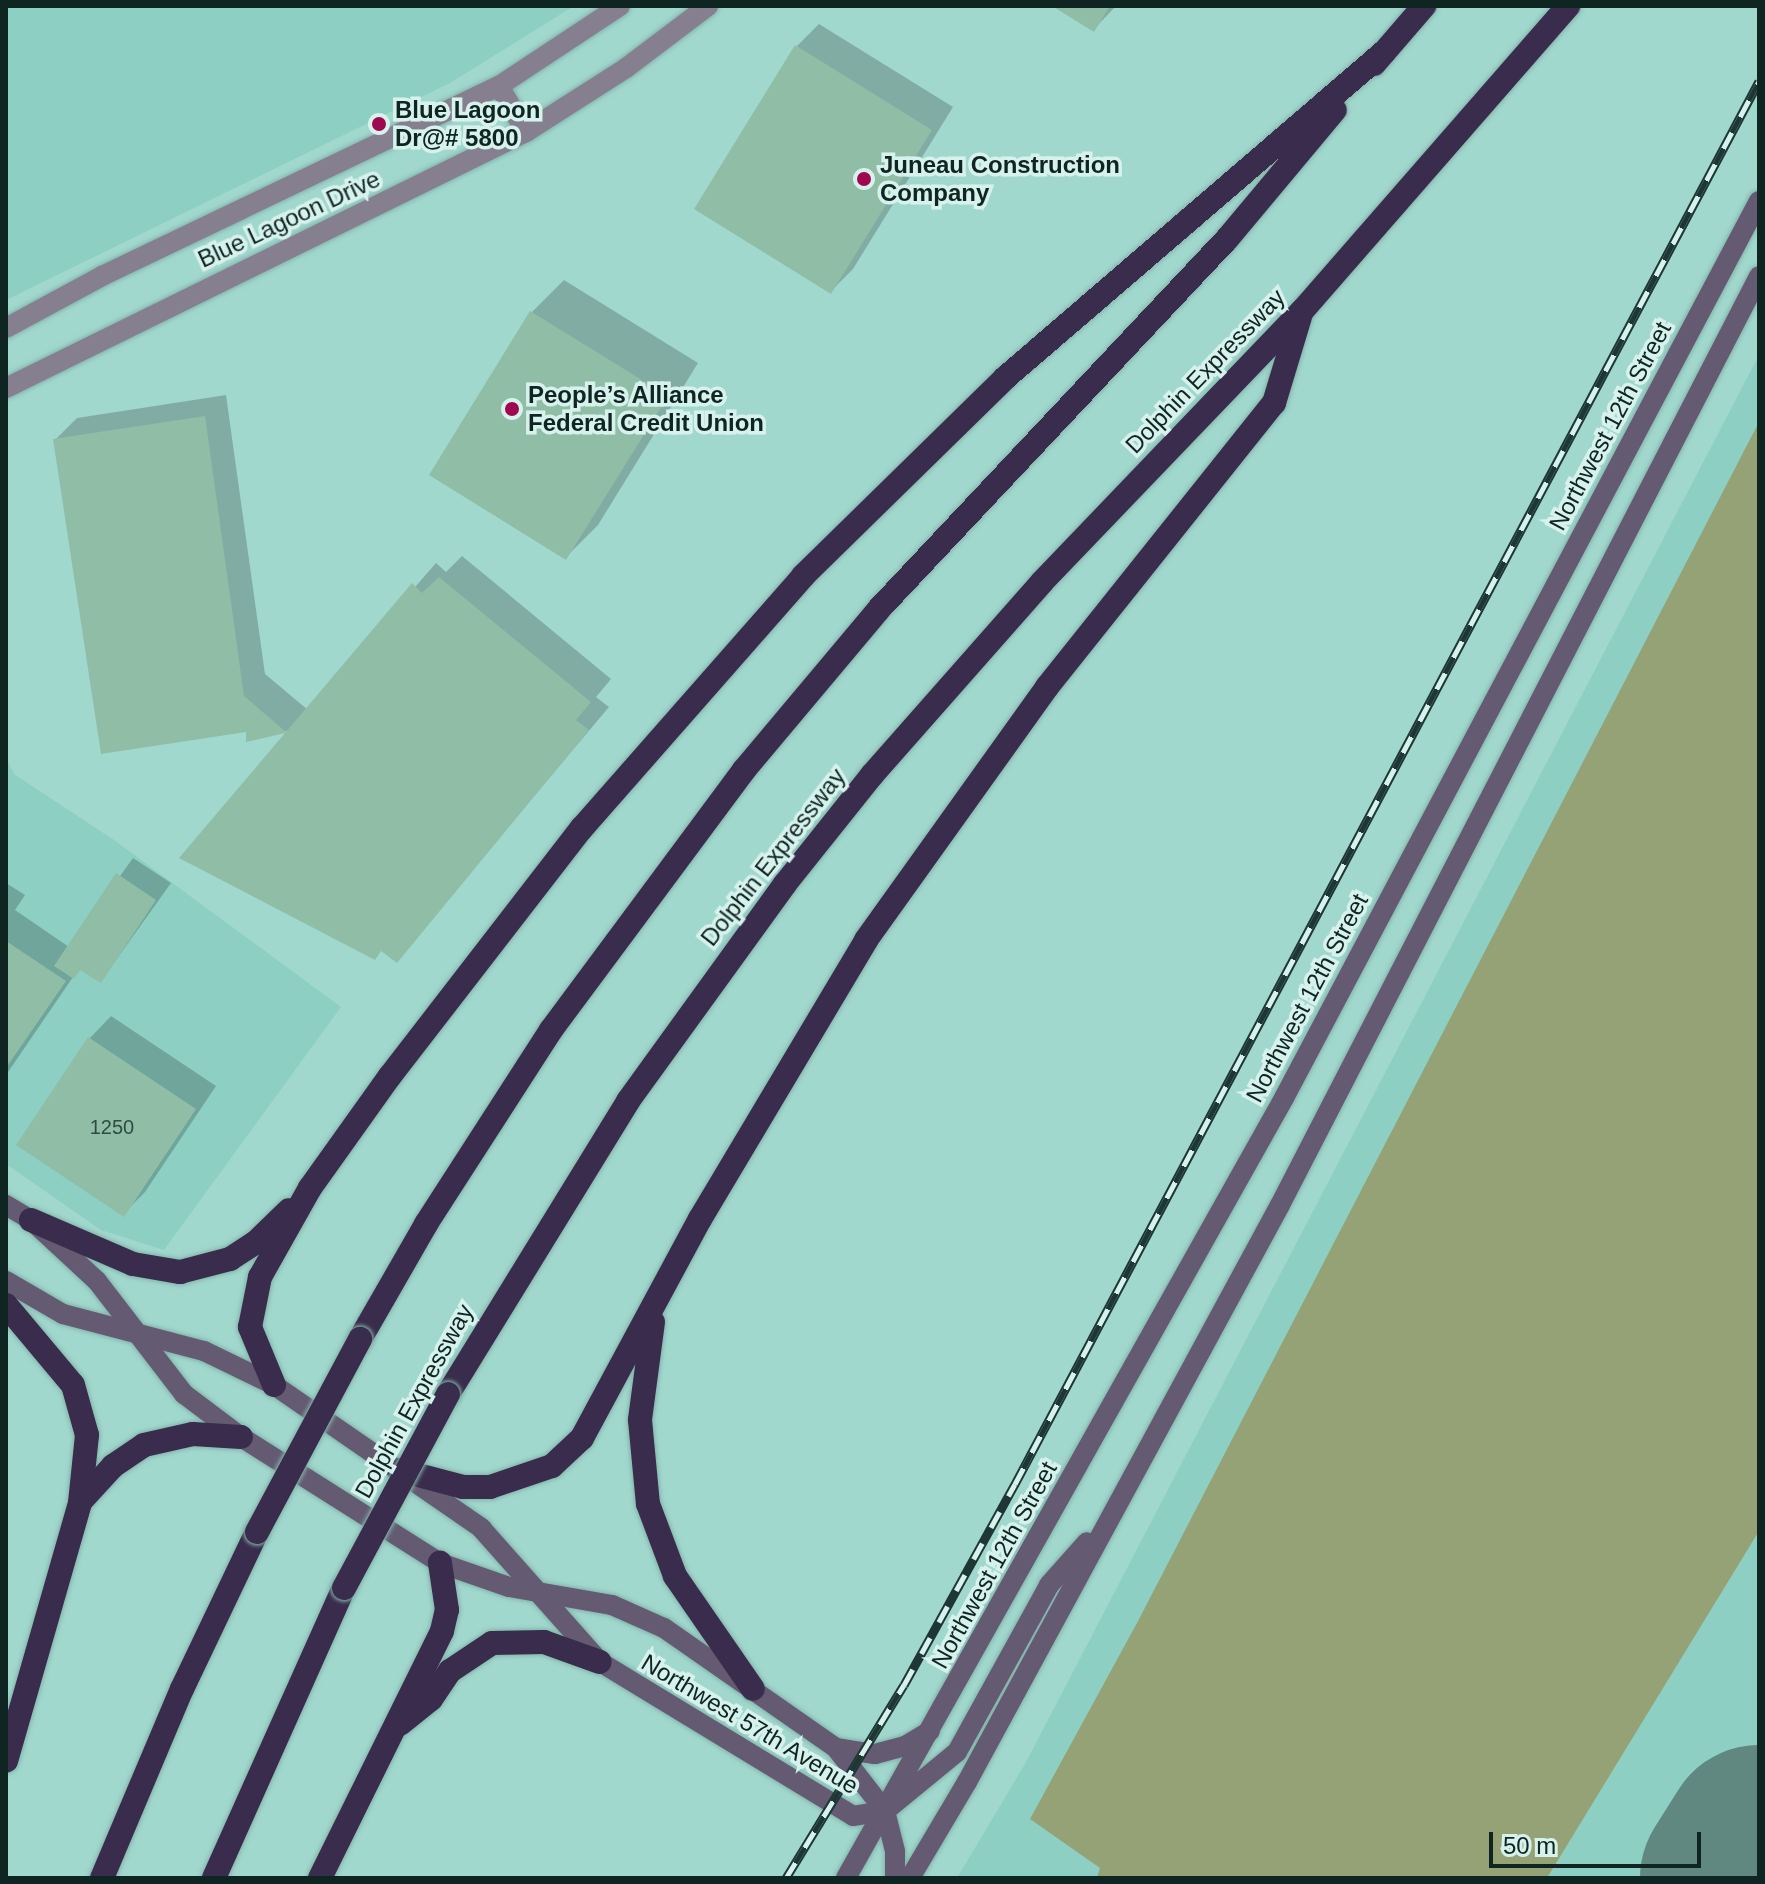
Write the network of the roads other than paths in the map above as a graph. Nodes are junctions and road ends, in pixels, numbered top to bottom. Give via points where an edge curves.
1 (620, 6) edge
2 (708, 6) edge
3 (1424, 6) edge
4 (1568, 6) edge
5 (1383, 53) junction
6 (499, 86) junction
7 (526, 132) junction
8 (1759, 201) edge
9 (1759, 276) edge
10 (1302, 311) junction
11 (6, 328) edge
12 (6, 388) edge
13 (310, 1188) junction
14 (6, 1205) edge
15 (31, 1220) junction
16 (6, 1281) edge
17 (657, 1298) junction
18 (6, 1305) edge
19 (142, 1338) junction
20 (274, 1385) junction
21 (241, 1437) junction
22 (399, 1470) junction
23 (80, 1503) junction
24 (1111, 1515) junction
25 (440, 1563) junction
26 (537, 1593) junction
27 (600, 1662) junction
28 (753, 1689) junction
29 (935, 1728) junction
30 (389, 1734) junction
31 (836, 1748) junction
32 (6, 1761) edge
33 (885, 1811) junction
34 (102, 1878) edge
35 (214, 1878) edge
36 (320, 1878) edge
37 (846, 1878) edge
38 (895, 1878) edge
39 (910, 1878) edge

1 - 6 street, Blue Lagoon Drive
2 - 7 street, Blue Lagoon Drive via 626,68
3 - 5 highway
4 - 10 highway, Dolphin Expressway
5 - 13 highway via 1005,378 803,576 582,828
5 - 34 highway, bridge via 1227,239 944,537 744,770 551,1030 426,1224 257,1532 182,1689
6 - 7 street
6 - 11 street, Blue Lagoon Drive via 102,276
7 - 12 street, Blue Lagoon Drive
8 - 29 main road, Northwest 12th Street via 1284,1098
9 - 24 main road via 1384,1006
10 - 17 highway via 1274,403 1047,687 866,940
10 - 35 highway, Dolphin Expressway, bridge via 971,660 785,884 620,1114 448,1394 344,1588
13 - 15 highway via 255,1243 230,1259 180,1272 133,1264
13 - 20 highway via 260,1277 250,1310 250,1327
14 - 15 main road, Northwest 57th Avenue
15 - 19 main road, Northwest 57th Avenue via 97,1281
16 - 19 main road via 63,1314
17 - 22 highway via 597,1415 552,1466 490,1487 463,1487
17 - 28 highway via 640,1420 648,1504 675,1576
18 - 23 highway via 73,1385 87,1435
19 - 20 main road via 204,1351
19 - 21 main road, Northwest 57th Avenue via 184,1394
20 - 22 main road
21 - 23 highway via 193,1434 144,1445 113,1466
21 - 25 main road, Northwest 57th Avenue
22 - 26 main road via 481,1528
23 - 32 highway
24 - 33 main road via 1049,1585 957,1752
24 - 39 main road
25 - 26 main road, Northwest 57th Avenue
25 - 30 highway via 447,1610 442,1631
26 - 27 main road, Northwest 57th Avenue
26 - 28 main road, Northwest 57th Avenue via 635,1614
27 - 30 highway via 544,1642 492,1643 450,1671 431,1699
27 - 33 main road, Northwest 57th Avenue via 853,1816
28 - 31 main road, Northwest 57th Avenue
29 - 31 main road via 905,1746 875,1754
29 - 33 main road, Northwest 12th Street
30 - 36 highway
31 - 33 main road, Northwest 57th Avenue
33 - 37 main road, Northwest 12th Street
33 - 38 main road

